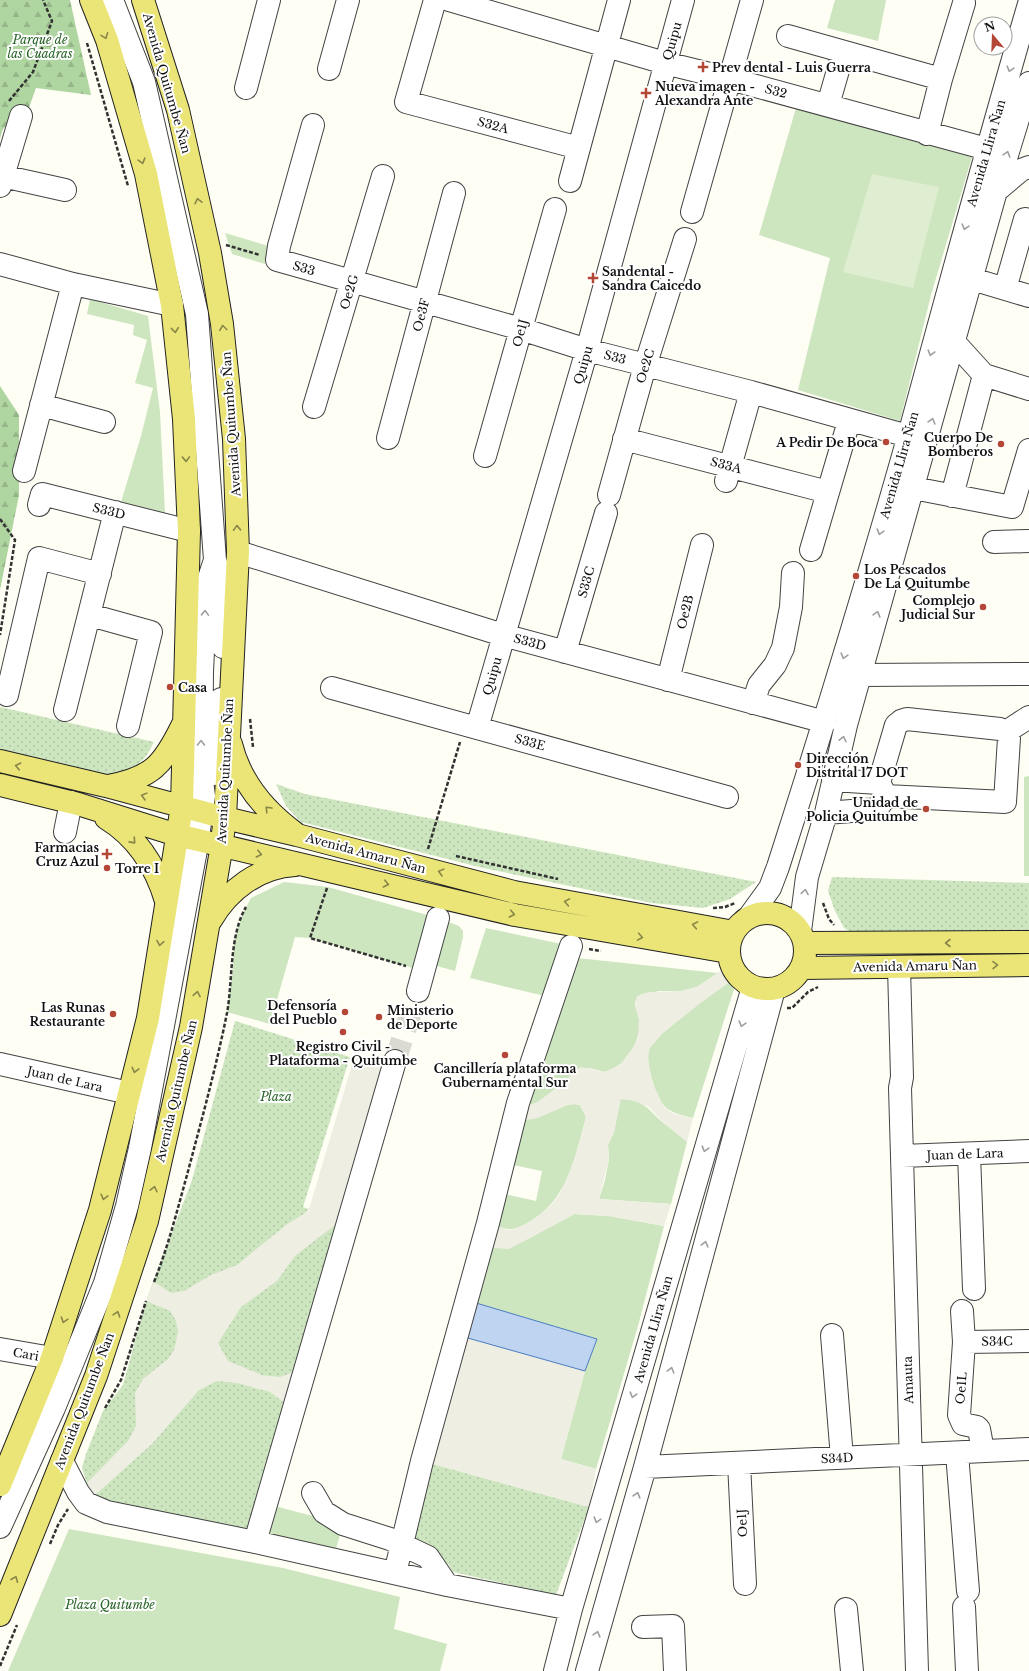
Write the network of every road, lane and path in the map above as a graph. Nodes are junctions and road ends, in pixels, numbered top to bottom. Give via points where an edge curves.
1 (43, 0) edge
2 (91, 0) edge
3 (112, 0) edge
4 (143, 0) edge
5 (270, 0) edge
6 (348, 0) edge
7 (435, 0) edge
8 (449, 0) edge
9 (619, 0) edge
10 (683, 0) edge
11 (752, 0) edge
12 (964, 3) dead end
13 (1029, 4) edge
14 (788, 36) dead end
15 (86, 40) dead end
16 (607, 46) junction
17 (843, 53) junction
18 (665, 63) junction
19 (329, 70) dead end
20 (730, 79) junction
21 (940, 79) junction
22 (1029, 83) edge
23 (246, 88) dead end
24 (828, 105) junction
25 (13, 111) joint
26 (313, 125) dead end
27 (927, 134) junction
28 (579, 148) junction
29 (987, 149) junction
30 (1029, 167) edge
31 (383, 176) dead end
32 (1, 181) edge
33 (570, 181) dead end
34 (128, 188) dead end
35 (65, 190) dead end
36 (996, 191) junction
37 (454, 193) dead end
38 (555, 210) dead end
39 (692, 212) dead end
40 (1029, 220) edge
41 (207, 239) junction
42 (685, 239) dead end
43 (277, 260) junction
44 (0, 264) edge
45 (972, 279) junction
46 (352, 281) junction
47 (73, 284) junction
48 (1006, 289) junction
49 (1029, 296) edge
50 (424, 302) junction
51 (172, 305) junction
52 (521, 329) junction
53 (954, 342) junction
54 (587, 350) junction
55 (645, 365) junction
56 (984, 375) junction
57 (1029, 389) edge
58 (751, 392) junction
59 (42, 405) junction
60 (314, 407) dead end
61 (849, 421) junction
62 (104, 422) dead end
63 (908, 436) junction
64 (388, 438) dead end
65 (624, 439) junction
66 (1029, 450) edge
67 (484, 456) dead end
68 (24, 471) dead end
69 (728, 474) junction
70 (904, 485) junction
71 (828, 492) junction
72 (952, 496) junction
73 (40, 500) dead end
74 (608, 504) joint
75 (115, 512) junction
76 (0, 519) edge
77 (189, 530) junction
78 (994, 542) dead end
79 (1029, 542) edge
80 (702, 545) dead end
81 (811, 550) dead end
82 (238, 552) junction
83 (792, 573) dead end
84 (100, 574) junction
85 (90, 615) junction
86 (0, 635) edge
87 (503, 635) junction
88 (565, 652) junction
89 (1029, 674) edge
90 (860, 675) junction
91 (668, 680) junction
92 (332, 688) dead end
93 (7, 696) dead end
94 (753, 703) junction
95 (65, 710) dead end
96 (1029, 717) edge
97 (185, 719) junction
98 (825, 722) junction
99 (128, 726) dead end
100 (471, 726) junction
101 (228, 730) junction
102 (1006, 732) junction
103 (0, 761) edge
104 (833, 780) junction
105 (0, 785) edge
106 (106, 786) junction
107 (882, 789) junction
108 (727, 797) dead end
109 (74, 803) junction
110 (196, 804) junction
111 (826, 813) junction
112 (225, 818) junction
113 (65, 832) dead end
114 (297, 834) junction
115 (177, 835) junction
116 (198, 840) junction
117 (221, 846) junction
118 (421, 847) dead end
119 (451, 855) dead end
120 (304, 864) junction
121 (560, 880) dead end
122 (328, 887) dead end
123 (167, 904) junction
124 (248, 905) dead end
125 (438, 918) dead end
126 (209, 925) junction
127 (737, 934) junction
128 (802, 937) junction
129 (1029, 942) edge
130 (571, 946) dead end
131 (1029, 965) edge
132 (899, 967) junction
133 (802, 968) junction
134 (421, 981) joint
135 (764, 988) junction
136 (395, 1061) tunnel mouth
137 (0, 1064) edge
138 (129, 1093) junction
139 (1029, 1152) edge
140 (969, 1154) junction
141 (902, 1156) junction
142 (154, 1282) dead end
143 (974, 1289) dead end
144 (146, 1301) dead end
145 (962, 1311) dead end
146 (832, 1335) dead end
147 (1029, 1341) edge
148 (964, 1342) junction
149 (0, 1349) edge
150 (52, 1358) junction
151 (103, 1411) dead end
152 (1029, 1449) edge
153 (983, 1451) junction
154 (957, 1453) junction
155 (910, 1455) junction
156 (842, 1458) junction
157 (62, 1461) junction
158 (739, 1463) junction
159 (645, 1467) junction
160 (0, 1485) edge
161 (78, 1492) junction
162 (313, 1493) dead end
163 (0, 1527) edge
164 (255, 1542) junction
165 (401, 1544) junction
166 (49, 1547) dead end
167 (395, 1573) junction
168 (745, 1584) dead end
169 (448, 1585) junction
170 (570, 1609) junction
171 (846, 1609) dead end
172 (10, 1616) edge
173 (643, 1627) dead end
174 (0, 1666) edge
175 (555, 1671) edge
176 (587, 1671) edge
177 (674, 1671) edge
178 (852, 1671) edge
179 (917, 1671) edge
180 (967, 1671) edge

1 - 25 path via 52,21 33,72
2 -> 51 main road via 107,40 146,174
3 - 110 street via 144,82 197,314 215,560 224,587 223,682 214,776
41 -> 4 main road, Avenida Quitumbe Ñan via 178,110
5 - 23 street
6 - 19 street
7 - 28 street, S32A via 406,102
8 - 16 street, S32
9 - 16 street
10 - 18 street, Quipu
11 - 20 street
12 - 21 street
13 -> 29 street, Avenida Llira Ñan
14 - 17 street
15 - 34 path
16 - 18 street, S32
16 - 28 street
17 - 21 street
17 - 24 street
18 - 20 street, S32
18 - 54 street, Quipu
20 - 24 street, S32
20 - 39 street
21 - 27 street
36 -> 22 street, Avenida Llira Ñan
24 - 27 street, S32
25 - 32 street
26 - 43 street
27 - 29 street, S32
28 - 33 street
29 -> 63 street, Avenida Llira Ñan
30 - 36 street via 1021,170
31 - 46 street, Oe2G
32 - 35 street
36 - 45 street, Avenida Llira Ñan
37 - 50 street, Oe3F
38 - 52 street, Oe1J
40 - 48 street via 1025,219
41 - 43 path
82 -> 41 main road, Avenida Quitumbe Ñan via 234,439 222,324
42 - 55 street, Oe2C
43 - 46 street, S33
44 - 47 street
45 - 48 street
45 - 53 street, Avenida Llira Ñan
46 - 50 street, S33
46 - 60 street, Oe2G
47 - 51 street
47 - 59 street
48 - 49 street
50 - 52 street, S33
50 - 64 street, Oe3F
51 -> 77 main road via 184,419
52 - 54 street, S33
52 - 67 street, Oe1J
53 - 56 street
70 -> 53 street, Avenida Llira Ñan
54 - 55 street, S33
54 - 87 street, Quipu
55 - 58 street, S33
55 - 65 street, Oe2C
56 - 57 street
56 - 72 street
58 - 61 street, S33
58 - 69 street
59 - 62 street
59 - 68 street
61 - 63 street, S33
61 - 71 street
63 - 70 street, Avenida Llira Ñan
65 - 69 street, S33A
65 - 74 street, Oe2C
66 - 72 street via 1012,507
69 - 71 street, S33A
70 - 72 street
90 -> 70 street, Avenida Llira Ñan
70 -> 98 street, Avenida Llira Ñan
71 - 81 street
73 - 75 street, S33D
74 - 88 street, S33C
75 - 77 street, S33D
75 - 84 street
76 - 86 path via 15,540
77 - 97 main road
78 - 79 street
80 - 91 street, Oe2B
82 - 87 street, S33D
82 - 101 main road, Avenida Quitumbe Ñan
83 - 94 street via 790,607 783,648 775,665 759,685
84 - 85 street
84 - 93 street via 39,558
85 - 95 street
85 - 99 street via 152,632
87 - 88 street, S33D
87 - 100 street, Quipu
88 - 91 street, S33D
89 - 90 street
104 -> 90 street, Avenida Llira Ñan
91 - 94 street, S33D
92 - 100 street, S33E
94 - 98 street, S33D
96 - 102 street
97 - 106 main road via 171,749 161,762 149,772 129,782
97 - 110 main road
98 - 127 street, Avenida Llira Ñan via 770,888
100 - 108 street, S33E
100 - 118 path via 428,849
101 - 112 main road, Avenida Quitumbe Ñan
114 -> 101 main road via 282,823 255,795 238,764
102 - 107 street via 1000,729 907,719 901,721 896,725
102 - 107 street via 1009,738 1005,802
106 -> 103 main road, Avenida Amaru Ñan
104 - 107 street
104 - 111 street, Avenida Llira Ñan
105 - 109 main road, Avenida Amaru Ñan
110 -> 106 main road, Avenida Amaru Ñan
107 - 111 street via 878,809
109 - 113 street
109 - 115 main road, Avenida Amaru Ñan
109 -> 123 main road via 113,822 133,840 153,867
110 - 112 main road, Avenida Amaru Ñan
110 - 115 main road
110 - 116 street
128 -> 111 street, Avenida Llira Ñan via 807,877
112 - 114 main road, Avenida Amaru Ñan
112 - 117 main road, Avenida Quitumbe Ñan
127 -> 114 main road, Avenida Amaru Ñan via 514,892
115 - 116 main road, Avenida Amaru Ñan
115 - 123 main road
116 - 117 main road, Avenida Amaru Ñan
116 - 163 street via 140,1148 107,1276 54,1408
117 -> 120 main road, Avenida Amaru Ñan
117 - 126 main road, Avenida Quitumbe Ñan
119 - 121 path
120 - 126 main road via 274,868 247,880 224,900
120 -> 127 main road, Avenida Amaru Ñan via 515,915
122 - 134 path via 310,938
123 -> 138 main road via 148,1018
124 - 142 path via 234,940 227,1012 203,1114 164,1258
125 - 134 street
157 -> 126 main road, Avenida Quitumbe Ñan via 96,1376 147,1221 191,1027
127 - 128 main road via 763,913 777,914 790,920
127 - 135 main road via 731,966 740,979
129 -> 128 main road, Avenida Amaru Ñan
128 - 133 main road via 806,956
130 - 165 street via 518,1103
132 -> 131 main road, Avenida Amaru Ñan
132 - 133 main road, Avenida Amaru Ñan
132 - 141 street, Amauta
133 - 135 main road via 791,982
159 -> 135 street
135 -> 170 street, Avenida Llira Ñan
136 - 164 street
137 - 138 street, Juan de Lara via 67,1072
138 -> 150 main road via 100,1210
139 - 140 street, Juan de Lara
140 - 141 street, Juan de Lara
140 - 143 street
141 - 155 street, Amauta
144 - 151 path via 121,1380
145 - 148 street, Oe1L
146 - 156 street
147 - 148 street, S34C
148 - 153 street, Oe1L via 959,1415 964,1424 977,1426
149 - 150 street, Cari
150 - 160 main road
152 - 153 street, S34D
153 - 154 street, S34D
154 - 155 street, S34D
154 - 180 street via 966,1599
155 - 156 street, S34D
155 - 179 street, Amauta
156 - 158 street, S34D
157 - 161 street
172 -> 157 main road, Avenida Quitumbe Ñan
158 - 159 street, S34D
158 - 168 street, Oe1J
176 -> 159 street
161 - 164 street via 86,1503 107,1512
161 - 166 path via 58,1525
162 - 165 street via 324,1512 343,1524
164 - 167 street
165 - 167 street
165 - 169 street via 428,1557
167 - 169 street
169 - 170 street
170 - 175 street, Avenida Llira Ñan
171 - 178 street
172 - 174 path
173 - 177 street via 673,1626

